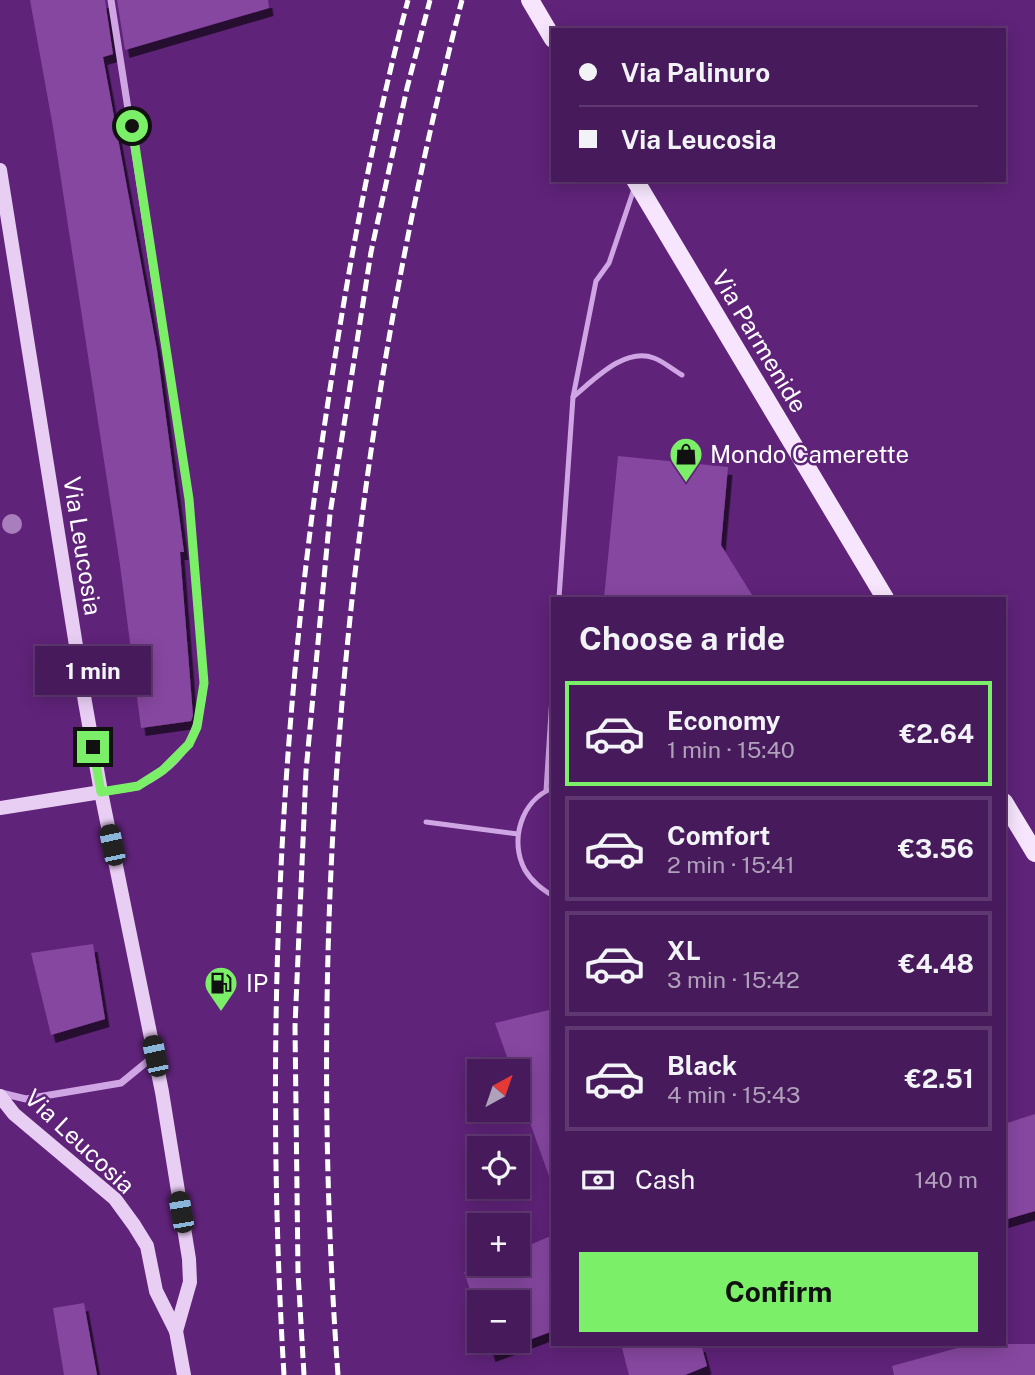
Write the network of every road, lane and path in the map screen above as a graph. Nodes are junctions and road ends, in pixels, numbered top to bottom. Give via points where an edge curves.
1 (111, 0) edge
2 (530, 0) edge
3 (551, 36) edge
4 (0, 170) edge
5 (636, 182) edge
6 (682, 375) dead end
7 (573, 397) junction
8 (881, 593) edge
9 (559, 597) edge
10 (551, 721) edge
11 (551, 789) edge
12 (546, 791) junction
13 (101, 792) junction
14 (1006, 805) edge
15 (0, 808) edge
16 (426, 822) dead end
17 (518, 834) junction
18 (1035, 853) edge
19 (551, 895) edge
20 (155, 1056) junction
21 (0, 1094) edge
22 (176, 1331) junction
23 (184, 1375) edge

1 - 13 street via 189,499 204,683 197,727 189,744 163,770 138,786
2 - 3 main road
4 - 13 main road, Via Leucosia
5 - 7 lane via 609,263 596,281
5 - 8 main road, Via Parmenide
6 - 7 lane via 655,358 638,355 615,364
7 - 9 lane
10 - 12 lane
11 - 12 lane
12 - 17 lane via 523,816
13 - 15 main road
13 - 20 main road, Via Leucosia
14 - 18 main road
16 - 17 lane
17 - 19 lane via 518,853 526,872
20 - 21 street via 121,1083 26,1099
20 - 22 main road, Via Leucosia via 189,1259 190,1282
21 - 22 main road, Via Leucosia via 14,1114 115,1199 147,1246 156,1291
22 - 23 main road

